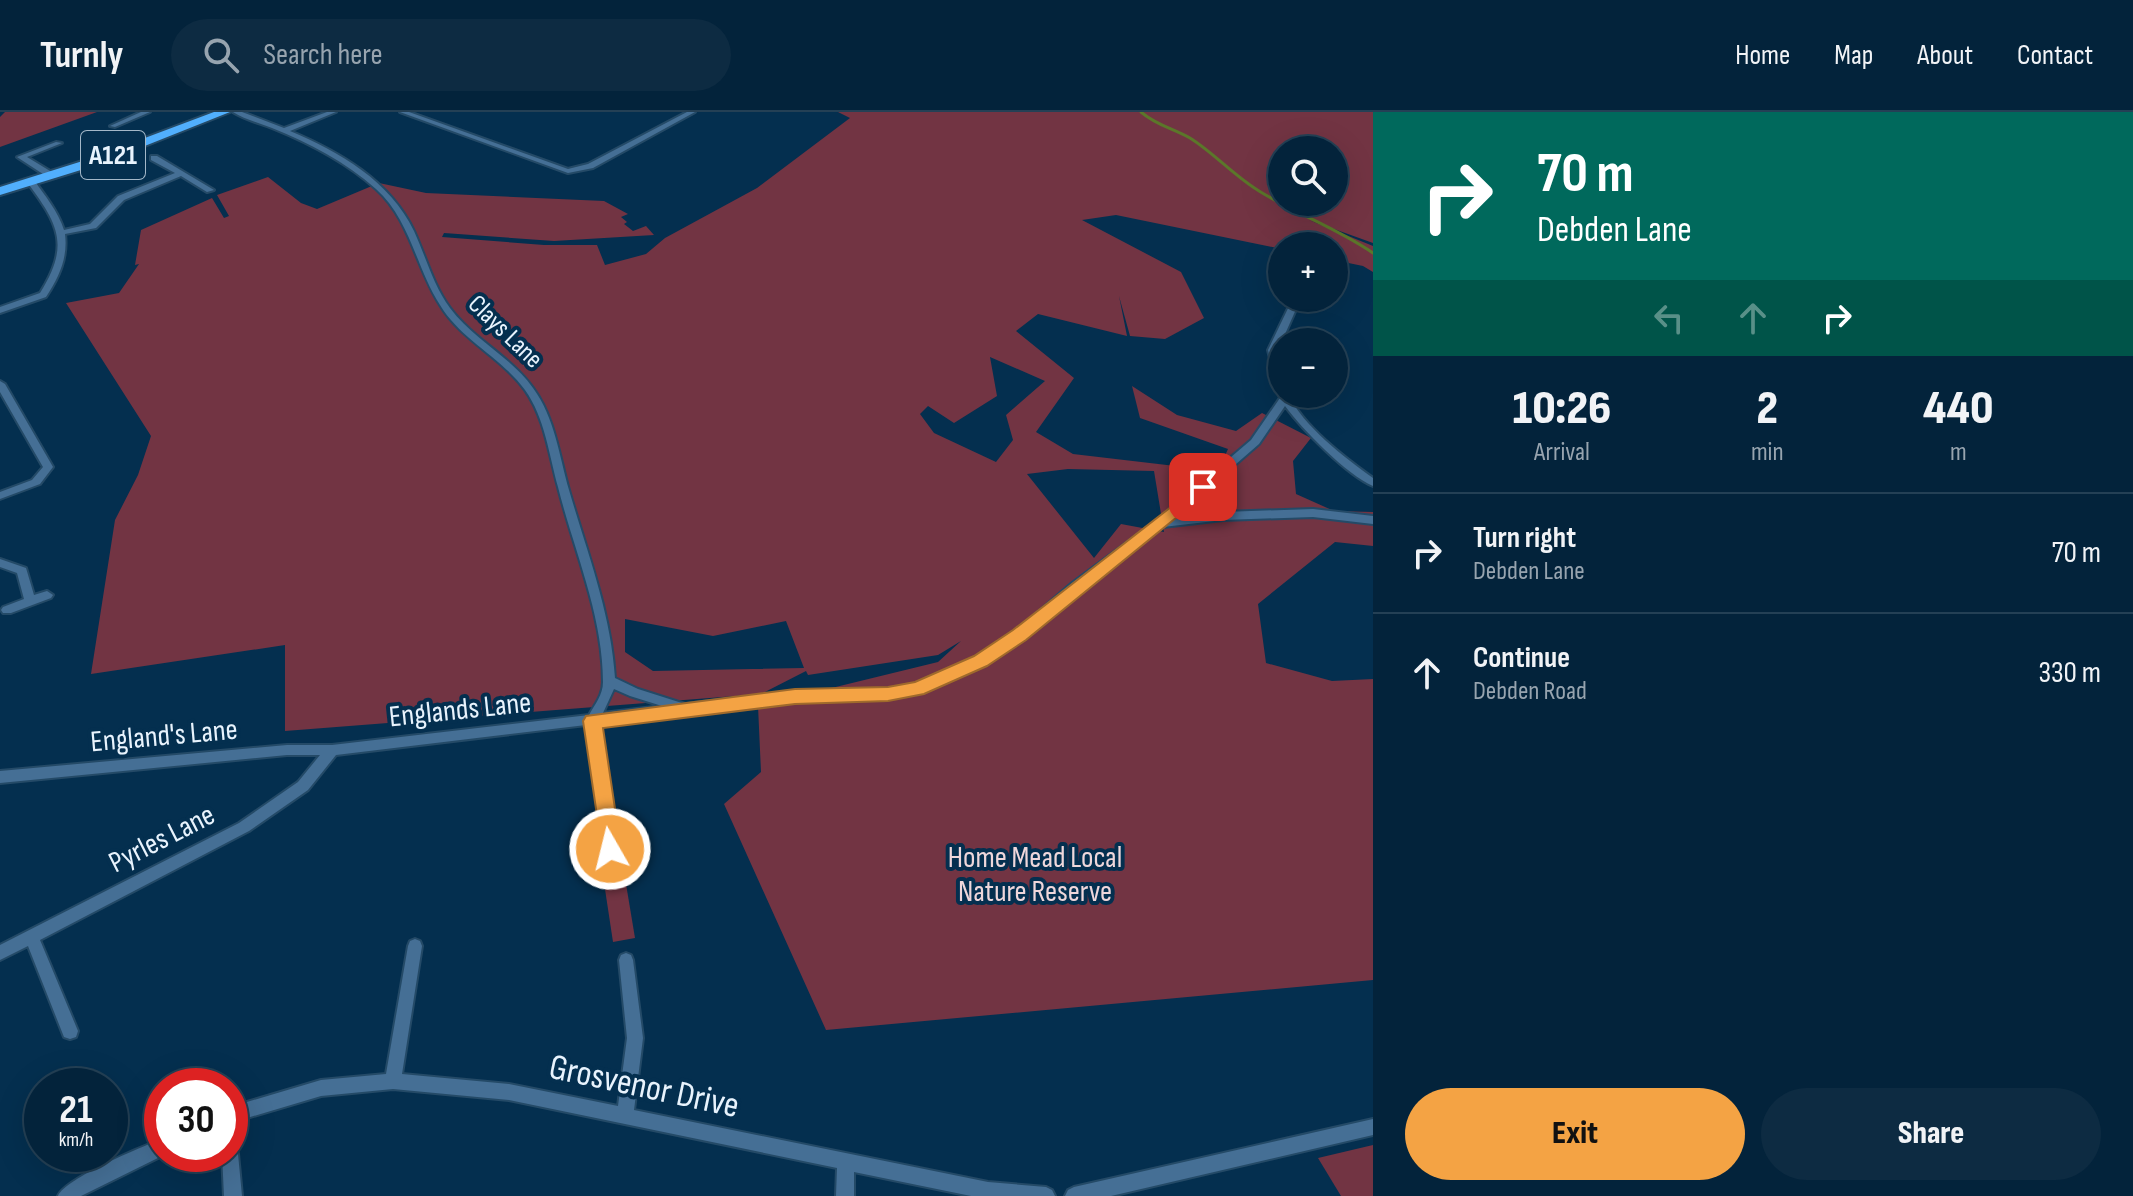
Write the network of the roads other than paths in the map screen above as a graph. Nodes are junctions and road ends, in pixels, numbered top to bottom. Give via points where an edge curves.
1 (147, 112) edge
2 (224, 112) edge
3 (236, 112) edge
4 (333, 112) edge
5 (692, 112) edge
6 (408, 113) edge
7 (113, 126) dead end
8 (286, 130) junction
9 (58, 143) dead end
10 (154, 158) dead end
11 (180, 174) junction
12 (52, 176) junction
13 (31, 182) junction
14 (210, 190) dead end
15 (0, 191) edge
16 (64, 232) junction
17 (0, 310) edge
18 (0, 384) edge
19 (1275, 408) edge
20 (1295, 408) edge
21 (1373, 483) edge
22 (0, 496) edge
23 (1373, 520) edge
24 (1160, 524) junction
25 (0, 563) edge
26 (47, 595) dead end
27 (30, 601) junction
28 (7, 610) dead end
29 (609, 681) junction
30 (686, 709) junction
31 (592, 721) junction
32 (332, 750) junction
33 (0, 777) edge
34 (610, 849) dead end
35 (31, 936) junction
36 (415, 946) dead end
37 (0, 953) edge
38 (626, 960) dead end
39 (70, 1031) dead end
40 (393, 1081) junction
41 (248, 1110) edge
42 (625, 1115) junction
43 (1373, 1127) edge
44 (144, 1156) edge
45 (846, 1164) junction
46 (231, 1172) edge
47 (67, 1196) edge
48 (233, 1196) edge
49 (845, 1196) edge
50 (1046, 1196) edge
51 (1074, 1196) edge

1 - 7 street
2 - 12 main road, A121
3 - 8 street, Clays Lane
4 - 8 street
5 - 6 street via 590,166 568,171
8 - 29 street, Clays Lane via 382,190 406,219 448,312 530,390 540,408 576,533
9 - 12 street via 21,157
10 - 11 street
11 - 14 street
11 - 16 street via 121,198 93,226
12 - 13 main road, A121
13 - 15 main road, A121
13 - 16 street
16 - 17 street via 60,258 43,295
18 - 22 street via 48,467 36,482
19 - 24 street, Englands Lane via 1255,442
20 - 21 street via 1348,465
23 - 24 street via 1313,513
24 - 30 street, Englands Lane via 1019,635 980,661 917,689
25 - 27 street via 22,571
26 - 27 street
27 - 28 street
29 - 30 street
29 - 31 street
30 - 31 street, Englands Lane
31 - 32 street, Englands Lane
31 - 34 street
32 - 33 street, England's Lane
32 - 35 street, Pyrles Lane via 303,786 244,827
35 - 37 street, Pyrles Lane
35 - 39 street
36 - 40 street
38 - 42 street via 635,1038
40 - 41 street, Grosvenor Drive via 321,1088
40 - 42 street, Grosvenor Drive via 509,1092
42 - 45 street, Grosvenor Drive
43 - 51 street
44 - 47 street
45 - 49 street
45 - 50 street, Grosvenor Drive via 988,1191
46 - 48 street

